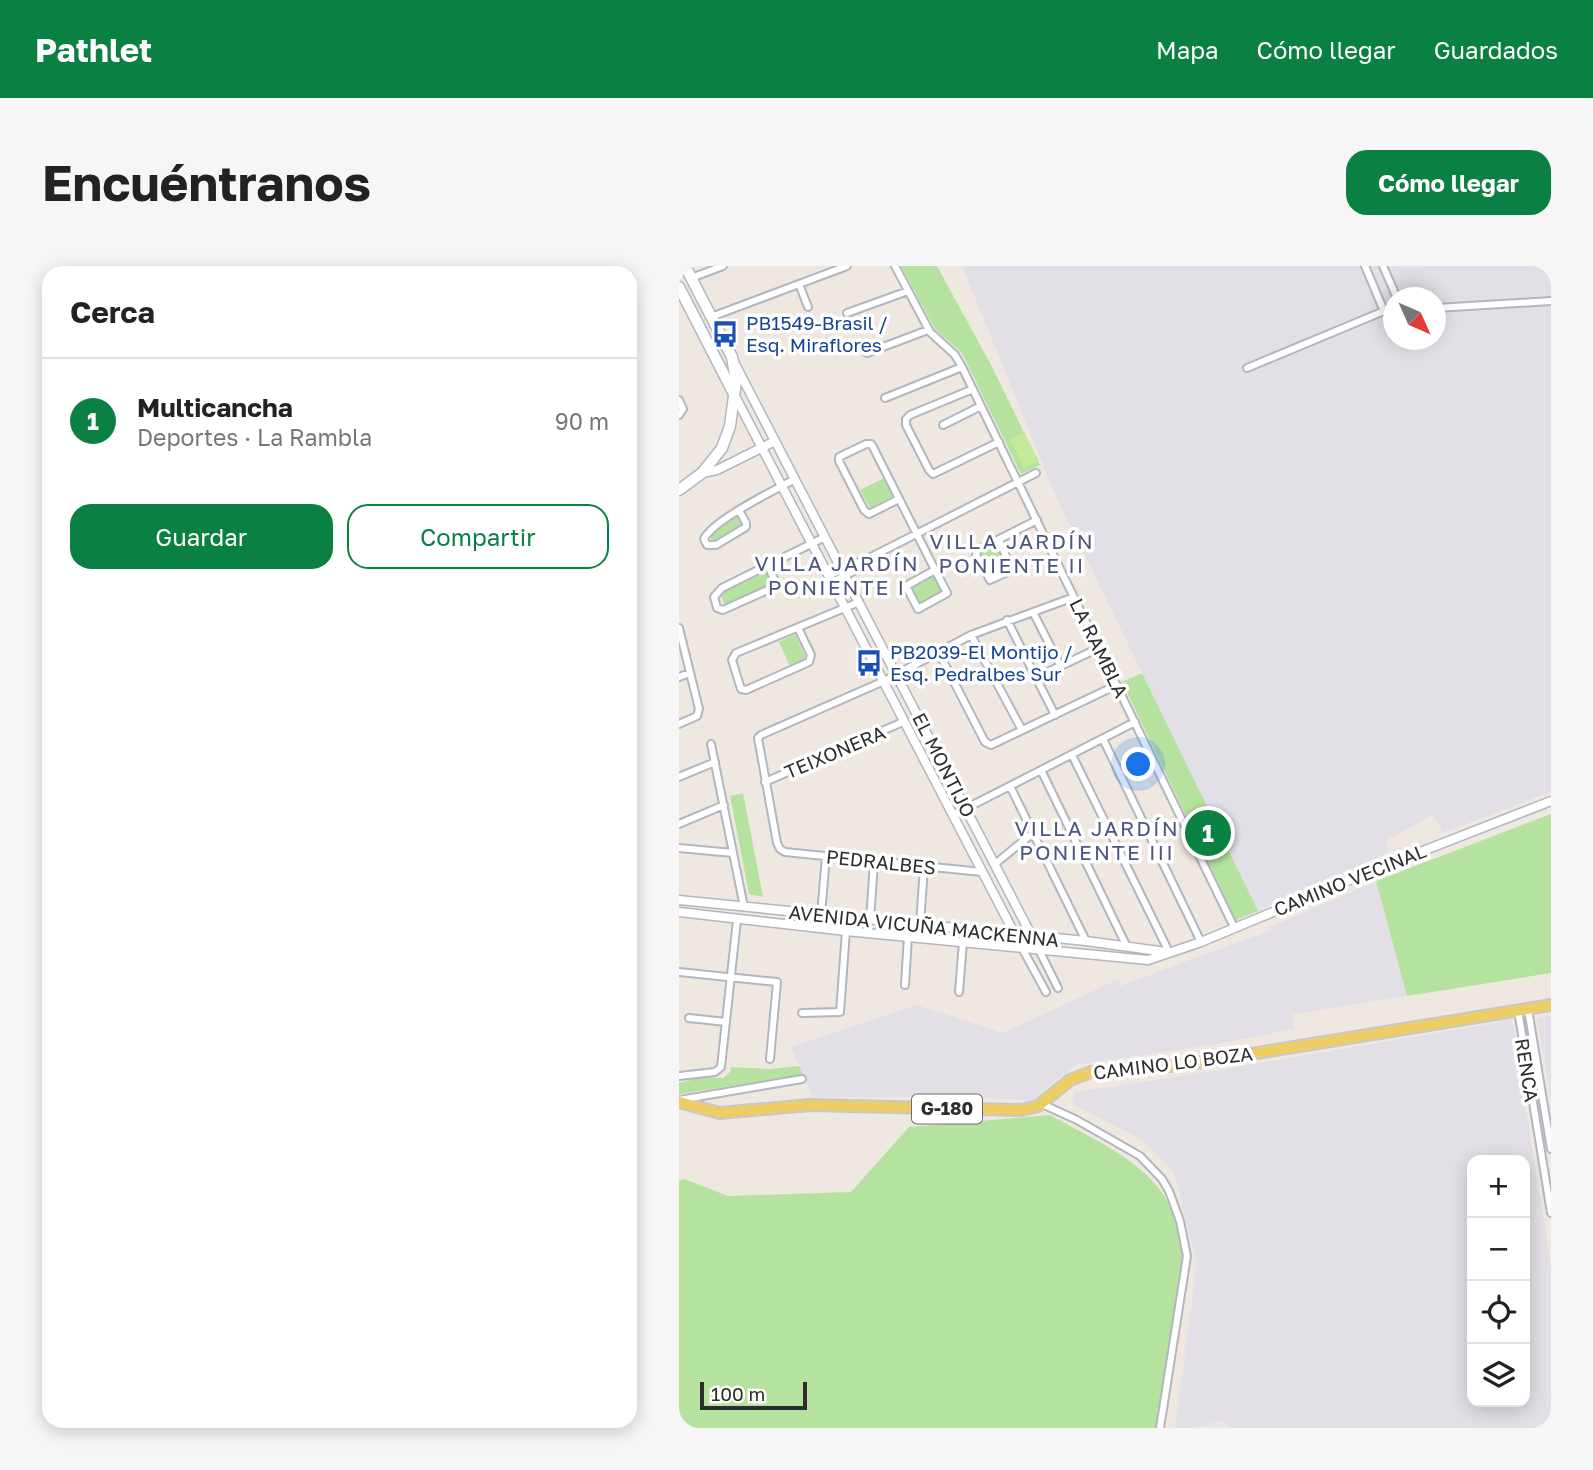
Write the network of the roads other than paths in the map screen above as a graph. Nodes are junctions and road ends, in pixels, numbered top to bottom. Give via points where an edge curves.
1 (685, 266) edge
2 (723, 266) edge
3 (848, 266) edge
4 (895, 266) edge
5 (1365, 266) edge
6 (1383, 266) edge
7 (691, 278) junction
8 (799, 284) junction
9 (679, 287) edge
10 (1392, 287) edge
11 (908, 291) junction
12 (1551, 301) edge
13 (809, 307) dead end
14 (1446, 307) edge
15 (1383, 309) edge
16 (1383, 311) edge
17 (847, 313) dead end
18 (711, 317) junction
19 (928, 330) junction
20 (867, 353) dead end
21 (732, 357) junction
22 (963, 367) junction
23 (1247, 368) dead end
24 (973, 389) junction
25 (734, 394) junction
26 (885, 398) dead end
27 (679, 400) edge
28 (981, 406) junction
29 (681, 413) edge
30 (943, 425) dead end
31 (775, 441) junction
32 (999, 443) junction
33 (763, 447) junction
34 (702, 472) junction
35 (1036, 473) dead end
36 (795, 479) junction
37 (1018, 482) junction
38 (783, 485) junction
39 (679, 489) edge
40 (899, 499) junction
41 (739, 510) junction
42 (1037, 520) junction
43 (916, 533) junction
44 (825, 537) junction
45 (999, 540) junction
46 (813, 543) junction
47 (768, 566) junction
48 (935, 570) junction
49 (844, 572) junction
50 (831, 578) junction
51 (1074, 597) junction
52 (859, 602) junction
53 (846, 607) junction
54 (1033, 612) junction
55 (1007, 620) junction
56 (797, 628) junction
57 (679, 632) edge
58 (971, 635) junction
59 (1099, 648) junction
60 (938, 651) junction
61 (1060, 665) junction
62 (690, 673) junction
63 (896, 673) junction
64 (679, 677) edge
65 (1037, 677) junction
66 (884, 681) junction
67 (1117, 685) junction
68 (1055, 715) junction
69 (905, 721) junction
70 (1135, 722) junction
71 (679, 724) edge
72 (1022, 730) junction
73 (1103, 739) junction
74 (711, 744) dead end
75 (1072, 754) junction
76 (715, 762) junction
77 (1041, 770) junction
78 (679, 777) edge
79 (765, 782) junction
80 (1010, 786) junction
81 (1551, 801) edge
82 (724, 805) junction
83 (966, 808) junction
84 (953, 815) junction
85 (679, 824) edge
86 (1033, 833) junction
87 (679, 848) edge
88 (733, 853) junction
89 (826, 856) junction
90 (874, 862) junction
91 (995, 864) junction
92 (924, 866) junction
93 (982, 872) junction
94 (680, 901) edge
95 (744, 907) junction
96 (775, 911) junction
97 (679, 913) edge
98 (821, 915) junction
99 (847, 918) junction
100 (737, 920) junction
101 (870, 920) junction
102 (774, 924) junction
103 (920, 925) junction
104 (1234, 926) junction
105 (846, 931) junction
106 (1014, 934) junction
107 (908, 936) junction
108 (1032, 936) junction
109 (964, 942) junction
110 (1086, 942) junction
111 (1201, 942) junction
112 (1127, 947) junction
113 (1022, 948) junction
114 (1039, 950) junction
115 (1169, 953) junction
116 (1149, 960) joint
117 (679, 972) edge
118 (731, 977) junction
119 (905, 985) dead end
120 (1058, 988) dead end
121 (959, 992) dead end
122 (1046, 992) dead end
123 (1551, 1005) edge
124 (1523, 1009) junction
125 (802, 1013) dead end
126 (689, 1018) dead end
127 (726, 1022) junction
128 (770, 1059) dead end
129 (679, 1076) edge
130 (802, 1079) dead end
131 (1540, 1081) junction
132 (1529, 1083) junction
133 (679, 1101) edge
134 (1042, 1104) junction
135 (1551, 1149) edge
136 (1551, 1210) edge
137 (1160, 1428) edge

1 - 7 main road, EL MONTIJO
2 - 7 street
3 - 8 street
4 - 11 street, LA RAMBLA
5 - 15 street
6 - 10 street
7 - 18 main road, EL MONTIJO
8 - 13 street
8 - 18 street
9 - 25 main road, EL MONTIJO
11 - 17 street
11 - 19 street, LA RAMBLA
12 - 14 street
16 - 23 street
18 - 21 main road, EL MONTIJO
19 - 20 street
19 - 22 street, LA RAMBLA
21 - 25 main road, EL MONTIJO
21 - 31 street, EL MONTIJO
22 - 24 street, LA RAMBLA
22 - 26 street
24 - 28 street, LA RAMBLA
24 - 32 street via 910,415 906,425 933,474
25 - 33 street, EL MONTIJO
25 - 34 main road via 725,442
27 - 29 street
28 - 30 street
28 - 32 street, LA RAMBLA
31 - 33 street
31 - 36 street, EL MONTIJO
32 - 37 street, LA RAMBLA
33 - 34 street via 717,470
33 - 38 street, EL MONTIJO
34 - 39 main road
35 - 37 street
36 - 38 street
36 - 44 street, EL MONTIJO
37 - 42 street, LA RAMBLA
37 - 43 street
38 - 41 street
38 - 46 street, EL MONTIJO
40 - 40 street via 871,444 839,457 864,510 875,512
40 - 43 street
41 - 41 street via 709,531 704,539 707,545 716,545 746,527
42 - 45 street
42 - 51 street, LA RAMBLA
43 - 48 street
43 - 49 street via 871,557 867,564
44 - 46 street
44 - 49 street, EL MONTIJO
45 - 45 street via 1012,567 990,580 976,552
46 - 47 street
46 - 50 street, EL MONTIJO
47 - 47 street via 715,593 717,608 723,610 772,588 775,581
48 - 48 street via 947,593 916,608 906,586
49 - 50 street
49 - 52 street, EL MONTIJO
50 - 53 street, EL MONTIJO
51 - 54 street
51 - 59 street, LA RAMBLA
52 - 53 street
52 - 63 street, EL MONTIJO
53 - 56 street
53 - 66 street, EL MONTIJO
54 - 55 street
54 - 61 street
55 - 58 street
55 - 65 street
56 - 56 street via 733,656 741,690 812,659
57 - 62 street
58 - 60 street
58 - 72 street
59 - 61 street
59 - 67 street, LA RAMBLA
60 - 63 street
60 - 72 street via 989,745
61 - 65 street
62 - 64 street
62 - 71 street via 698,714
63 - 66 street
63 - 83 street, EL MONTIJO
65 - 68 street
66 - 69 street, EL MONTIJO
66 - 79 street via 761,735
67 - 68 street
67 - 70 street, LA RAMBLA
68 - 72 street
69 - 79 street, TEIXONERA
69 - 84 street, EL MONTIJO
70 - 73 street
70 - 104 street, LA RAMBLA
73 - 75 street
73 - 111 street
74 - 76 street
75 - 77 street
75 - 115 street
76 - 78 street
76 - 82 street
77 - 80 street
77 - 112 street
79 - 89 street, PEDRALBES via 780,849
80 - 83 street
80 - 86 street
81 - 104 street, CAMINO VECINAL
82 - 85 street
82 - 88 street
83 - 84 street
83 - 91 street, EL MONTIJO
84 - 93 street, EL MONTIJO
86 - 91 street
86 - 110 street
87 - 88 street
88 - 95 street
89 - 90 street, PEDRALBES
89 - 98 street
90 - 92 street, PEDRALBES
90 - 101 street
91 - 108 street, EL MONTIJO
92 - 93 street, PEDRALBES
92 - 103 street
93 - 106 street, EL MONTIJO
94 - 95 street, AVENIDA VICUÑA MACKENNA
94 - 97 street
95 - 96 street, AVENIDA VICUÑA MACKENNA
96 - 98 street, AVENIDA VICUÑA MACKENNA
96 - 102 street
97 - 100 street, AVENIDA VICUÑA MACKENNA
98 - 99 street, AVENIDA VICUÑA MACKENNA
99 - 101 street, AVENIDA VICUÑA MACKENNA
99 - 105 street
100 - 102 street, AVENIDA VICUÑA MACKENNA
100 - 118 street
101 - 103 street, AVENIDA VICUÑA MACKENNA
102 - 105 street, AVENIDA VICUÑA MACKENNA
103 - 106 street, AVENIDA VICUÑA MACKENNA
104 - 111 street, CAMINO VECINAL
105 - 107 street, AVENIDA VICUÑA MACKENNA
105 - 125 street via 840,1012
106 - 108 street, AVENIDA VICUÑA MACKENNA
106 - 113 street, EL MONTIJO
107 - 109 street, AVENIDA VICUÑA MACKENNA
107 - 119 street
108 - 110 street, AVENIDA VICUÑA MACKENNA
108 - 114 street, EL MONTIJO
109 - 113 street, AVENIDA VICUÑA MACKENNA
109 - 121 street
110 - 112 street, AVENIDA VICUÑA MACKENNA
111 - 115 street, CAMINO VECINAL
112 - 115 street, AVENIDA VICUÑA MACKENNA
113 - 114 street, AVENIDA VICUÑA MACKENNA
113 - 122 street, EL MONTIJO
114 - 116 street, AVENIDA VICUÑA MACKENNA
114 - 120 street, EL MONTIJO
115 - 116 street, CAMINO VECINAL
117 - 118 street
118 - 127 street
118 - 128 street via 777,982
123 - 124 main road, CAMINO LO BOZA
124 - 131 street, RENCA
124 - 132 street, RENCA
124 - 134 main road, CAMINO LO BOZA via 1183,1065 1091,1072 1070,1080
126 - 127 street
127 - 129 street via 720,1069
130 - 133 street
131 - 132 street
131 - 135 street, RENCA
132 - 136 street, RENCA
133 - 134 main road, G-180 via 720,1113 810,1105 1023,1110
134 - 137 street via 1140,1156 1169,1191 1187,1256

